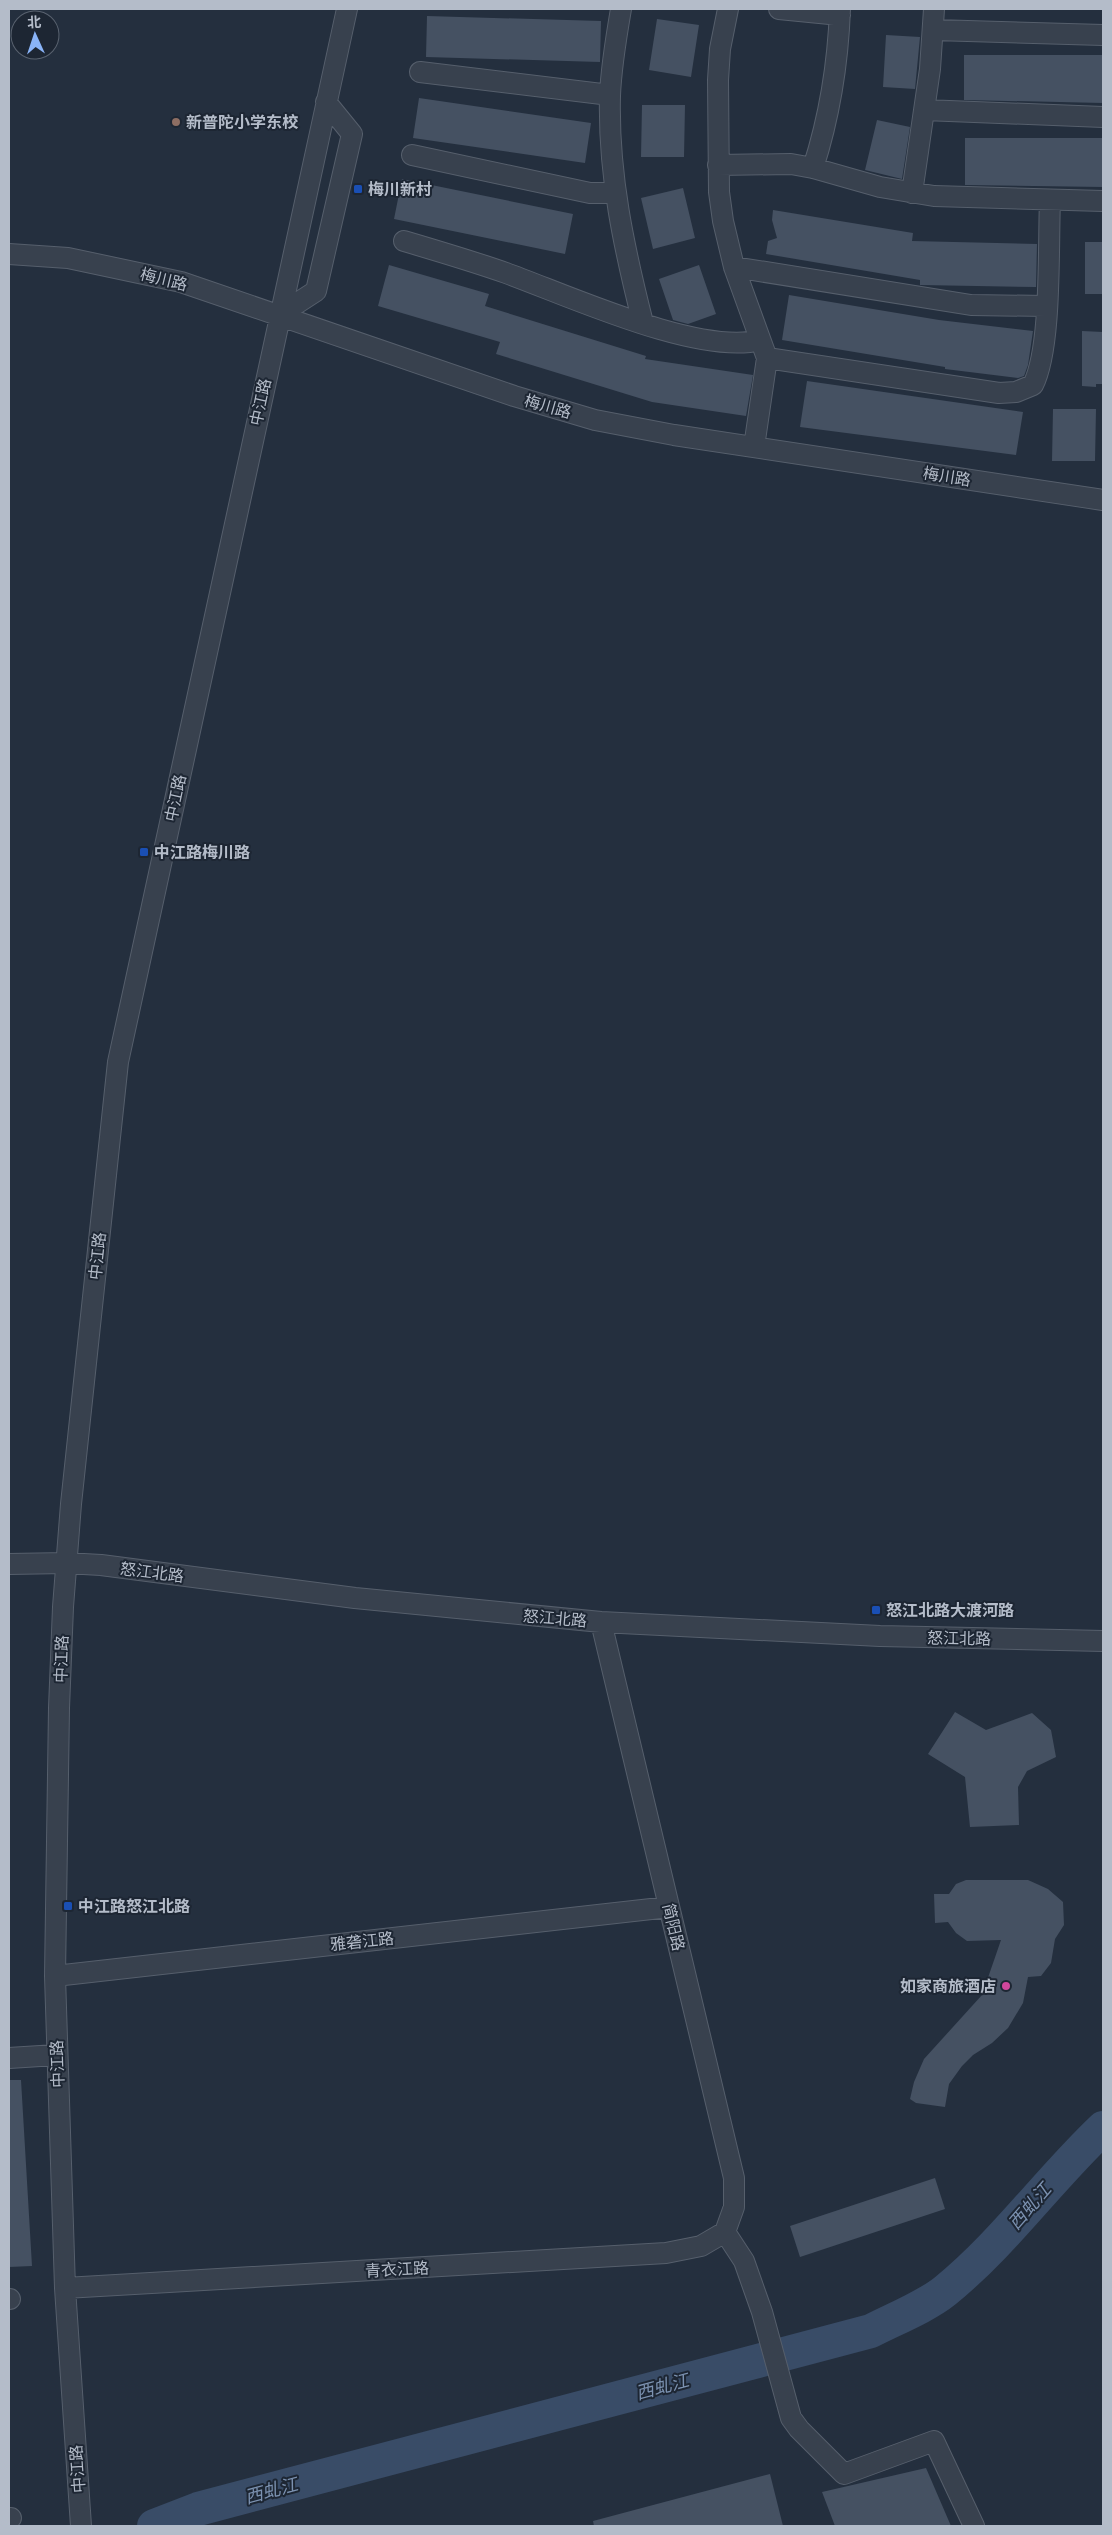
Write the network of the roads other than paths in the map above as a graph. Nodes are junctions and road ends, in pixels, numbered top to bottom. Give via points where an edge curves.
1 (347, 9) edge
2 (621, 9) edge
3 (728, 9) edge
4 (779, 9) edge
5 (934, 9) edge
6 (840, 12) edge
7 (934, 30) junction
8 (1103, 35) edge
9 (420, 72) dead end
10 (610, 95) junction
11 (326, 102) junction
12 (924, 110) junction
13 (1103, 117) edge
14 (412, 155) dead end
15 (718, 164) junction
16 (813, 168) junction
17 (615, 192) junction
18 (912, 193) junction
19 (1050, 200) junction
20 (1103, 201) edge
21 (404, 241) dead end
22 (9, 254) edge
23 (734, 267) junction
24 (1046, 306) junction
25 (279, 315) junction
26 (643, 323) junction
27 (764, 349) junction
28 (754, 447) junction
29 (1103, 500) edge
30 (66, 1563) junction
31 (9, 1564) edge
32 (601, 1622) junction
33 (1103, 1641) edge
34 (669, 1907) junction
35 (55, 1976) junction
36 (56, 2055) junction
37 (9, 2058) edge
38 (725, 2232) junction
39 (65, 2288) junction
40 (80, 2517) edge
41 (974, 2526) edge

1 - 11 street, 中江路
2 - 10 street
3 - 15 street via 720,49
4 - 6 street
5 - 7 street
6 - 16 street via 834,87
7 - 8 street
7 - 12 street
9 - 10 street
10 - 17 street
11 - 25 street, 中江路
11 - 25 street via 352,134 316,291
12 - 13 street
12 - 18 street
14 - 17 street via 590,194
15 - 16 street via 770,163
15 - 23 street via 723,221
16 - 18 street
17 - 26 street via 625,254
18 - 19 street
19 - 20 street
19 - 24 street
21 - 26 street via 504,272
22 - 25 street, 梅川路 via 68,258 172,280
23 - 24 street via 971,305
23 - 27 street
24 - 27 street via 1037,377 1033,386 1016,392 999,393
25 - 28 street, 梅川路 via 514,396 595,420
25 - 30 street, 中江路 via 118,1062
26 - 27 street via 717,343
27 - 28 street
28 - 29 street, 梅川路
30 - 31 street, 怒江北路
30 - 32 street, 怒江北路 via 355,1598
30 - 35 street, 中江路 via 59,1708
32 - 33 street, 怒江北路 via 880,1636
32 - 34 street, 简阳路
34 - 35 street, 雅砻江路
34 - 38 street, 简阳路 via 734,2178 734,2208
35 - 36 street, 中江路
36 - 37 street
36 - 39 street, 中江路
38 - 39 street, 青衣江路 via 701,2246 666,2253
38 - 41 street via 744,2261 762,2312 791,2418 799,2429 844,2474 934,2441
39 - 40 street, 中江路

